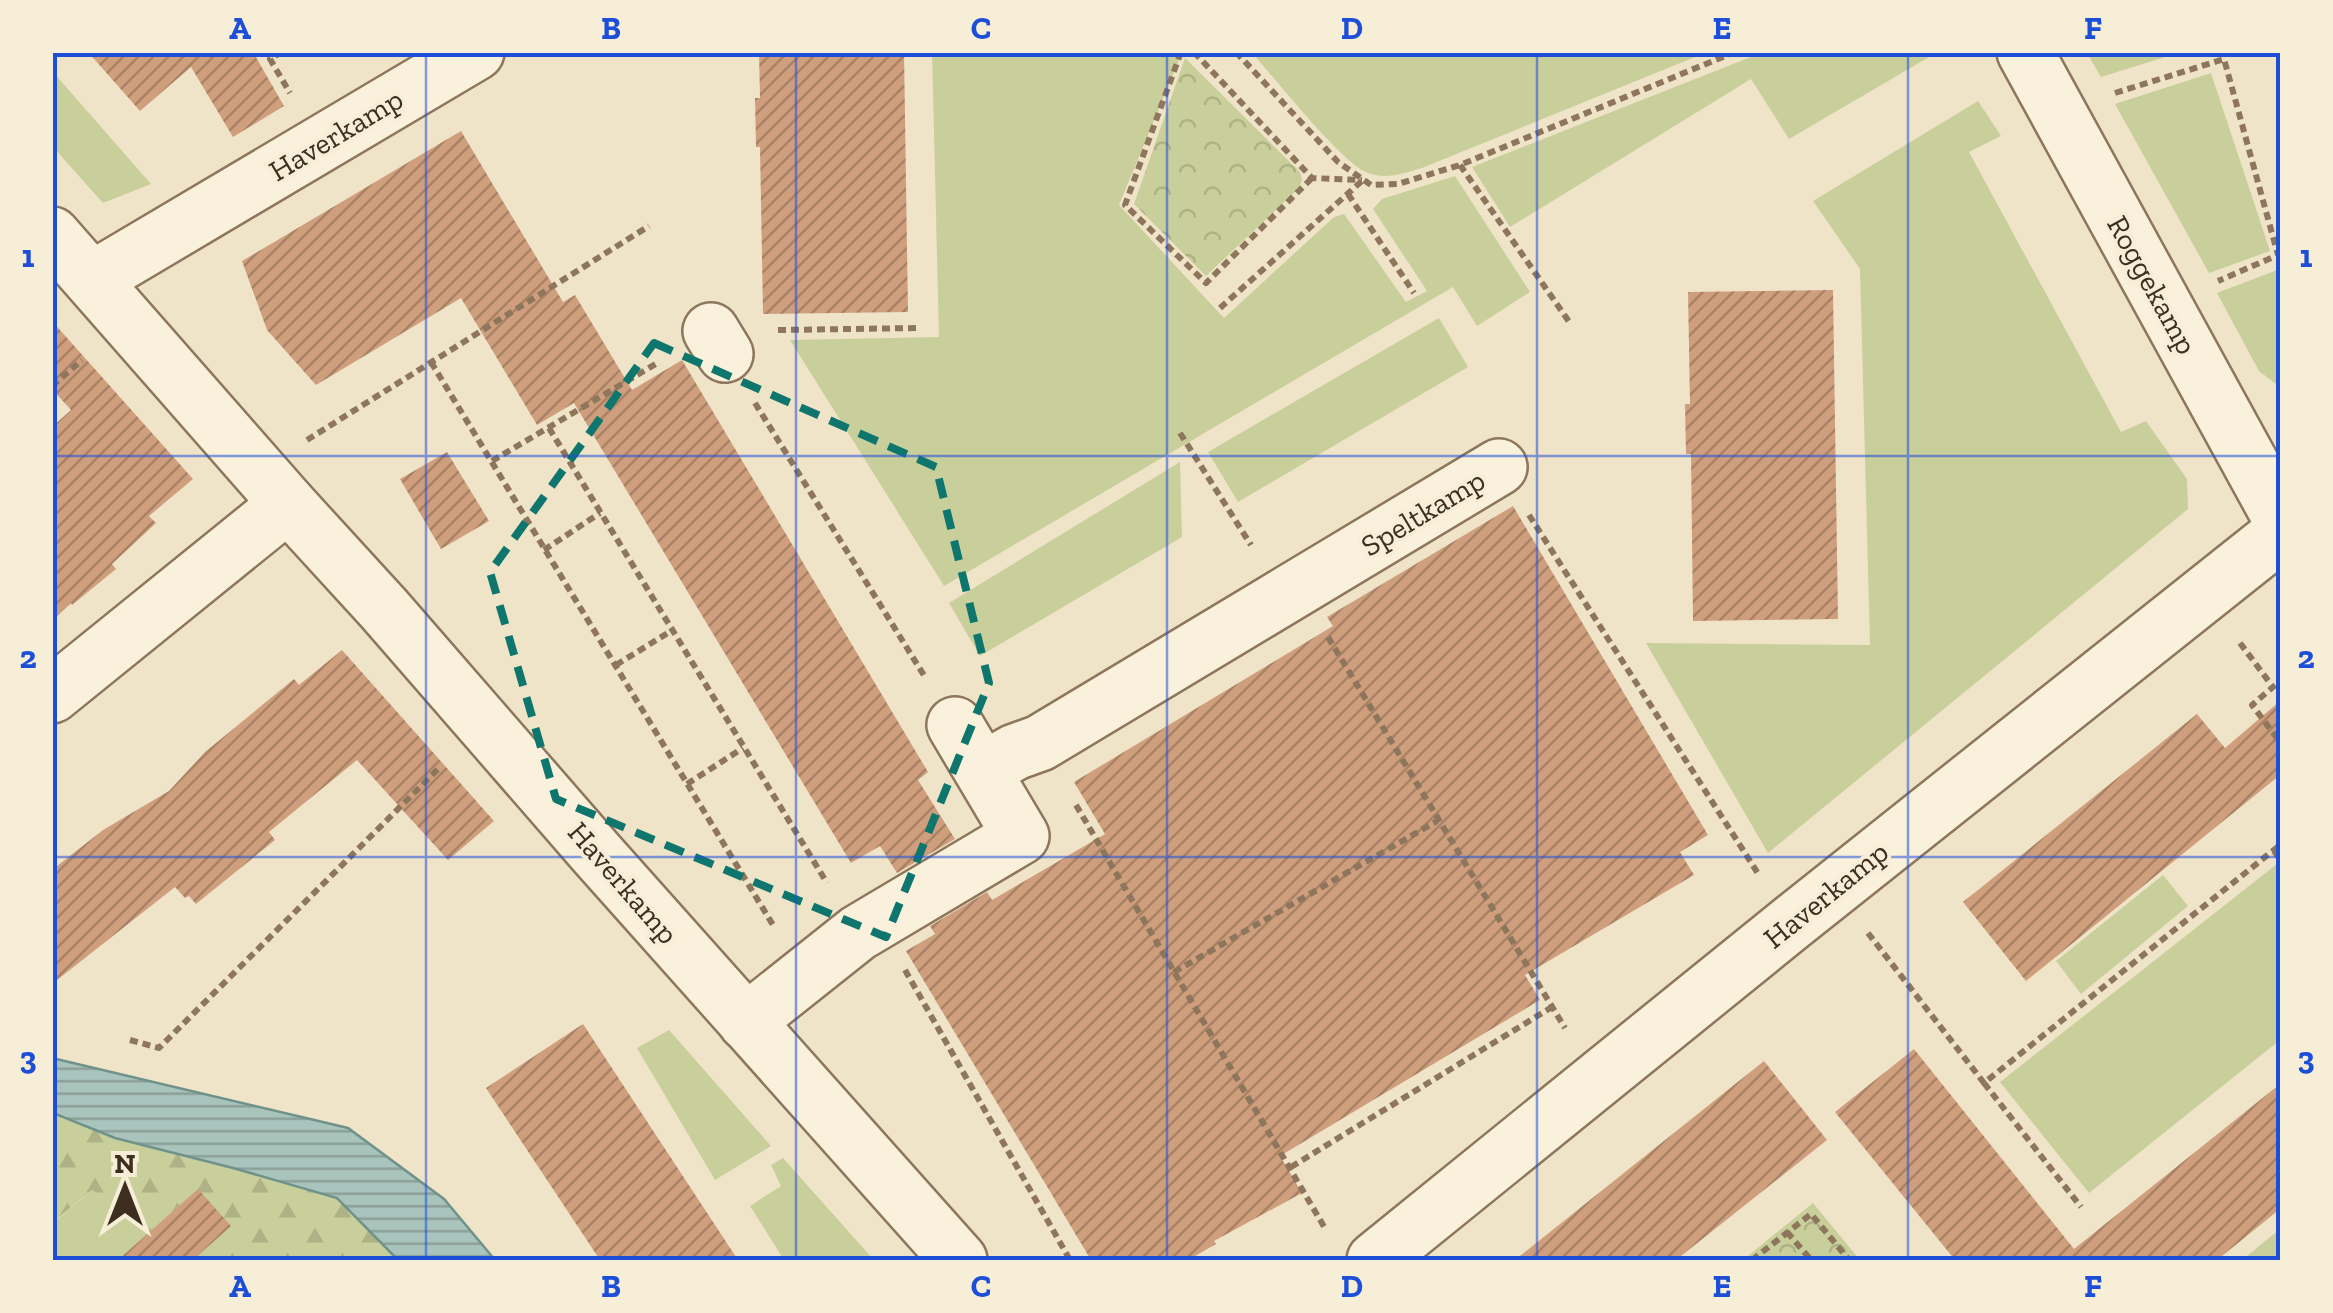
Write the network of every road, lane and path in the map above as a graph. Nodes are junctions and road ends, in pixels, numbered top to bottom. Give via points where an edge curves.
1 (476, 52) edge
2 (1181, 52) edge
3 (1194, 52) edge
4 (1236, 52) edge
5 (1735, 52) edge
6 (2025, 52) edge
7 (2223, 56) edge
8 (2057, 111) junction
9 (1460, 165) junction
10 (1312, 178) junction
11 (1363, 180) junction
12 (1348, 194) junction
13 (649, 226) dead end
14 (52, 235) edge
15 (94, 280) junction
16 (1414, 293) dead end
17 (2163, 304) junction
18 (1220, 308) dead end
19 (1570, 323) dead end
20 (918, 328) dead end
21 (718, 342) junction
22 (431, 362) junction
23 (549, 428) junction
24 (1180, 433) dead end
25 (492, 461) junction
26 (1499, 467) joint
27 (273, 487) junction
28 (600, 514) junction
29 (2280, 517) edge
30 (2280, 534) edge
31 (544, 550) junction
32 (1291, 593) junction
33 (2204, 594) junction
34 (672, 631) junction
35 (616, 665) junction
36 (52, 695) edge
37 (484, 724) junction
38 (955, 725) joint
39 (2280, 742) edge
40 (1040, 744) junction
41 (743, 748) junction
42 (983, 770) junction
43 (687, 784) junction
44 (1438, 821) junction
45 (2277, 848) edge
46 (2280, 859) edge
47 (1834, 889) junction
48 (1790, 924) junction
49 (858, 933) junction
50 (1174, 972) junction
51 (804, 974) junction
52 (1552, 1008) junction
53 (746, 1022) junction
54 (130, 1040) dead end
55 (1597, 1080) junction
56 (1984, 1083) junction
57 (1291, 1167) junction
58 (2081, 1208) dead end
59 (1788, 1232) junction
60 (1328, 1234) dead end
61 (959, 1260) edge
62 (1070, 1260) edge
63 (1374, 1260) edge
64 (1752, 1260) edge
65 (1810, 1260) edge
66 (1849, 1260) edge

1 - 15 street, Haverkamp
2 - 10 path via 1125,205 1206,282
3 - 10 path
4 - 11 path via 1338,162
5 - 9 path
6 - 8 street, Roggekamp
7 - 8 path
7 - 17 path via 2278,255
8 - 17 street, Roggekamp
9 - 11 path via 1398,184
9 - 19 path
10 - 11 path
11 - 12 path
12 - 16 path
12 - 18 path
13 - 22 path
14 - 15 street, Haverkamp
15 - 27 street, Haverkamp
17 - 29 street, Roggekamp
20 - 21 path
21 - 23 path
21 - 38 path
22 - 25 path
22 - 27 path
23 - 25 path
23 - 28 path
24 - 32 path
25 - 31 path
26 - 32 street, Speltkamp
26 - 48 path, Speltkamp
27 - 36 street
27 - 37 street, Haverkamp
28 - 31 path
28 - 34 path
30 - 33 street, Haverkamp
31 - 35 path
32 - 40 street, Speltkamp
32 - 44 path
33 - 39 path via 2273,687 2252,705
33 - 47 street, Haverkamp
34 - 35 path
34 - 41 path
35 - 43 path
37 - 53 street, Haverkamp
37 - 54 path via 159,1048
38 - 42 street
40 - 42 street, Speltkamp
40 - 50 path
41 - 43 path
41 - 49 path
42 - 49 street via 1021,836
43 - 51 path
44 - 50 path
44 - 52 path
45 - 46 path
45 - 56 path
47 - 48 street, Haverkamp
47 - 56 path
48 - 55 street, Haverkamp
49 - 51 street
49 - 62 path via 890,944
50 - 57 path
51 - 53 street
52 - 55 path
52 - 57 path
53 - 61 street, Haverkamp
55 - 63 street, Haverkamp
56 - 58 path
57 - 60 path
59 - 64 path
59 - 65 path
59 - 66 path via 1811,1214

